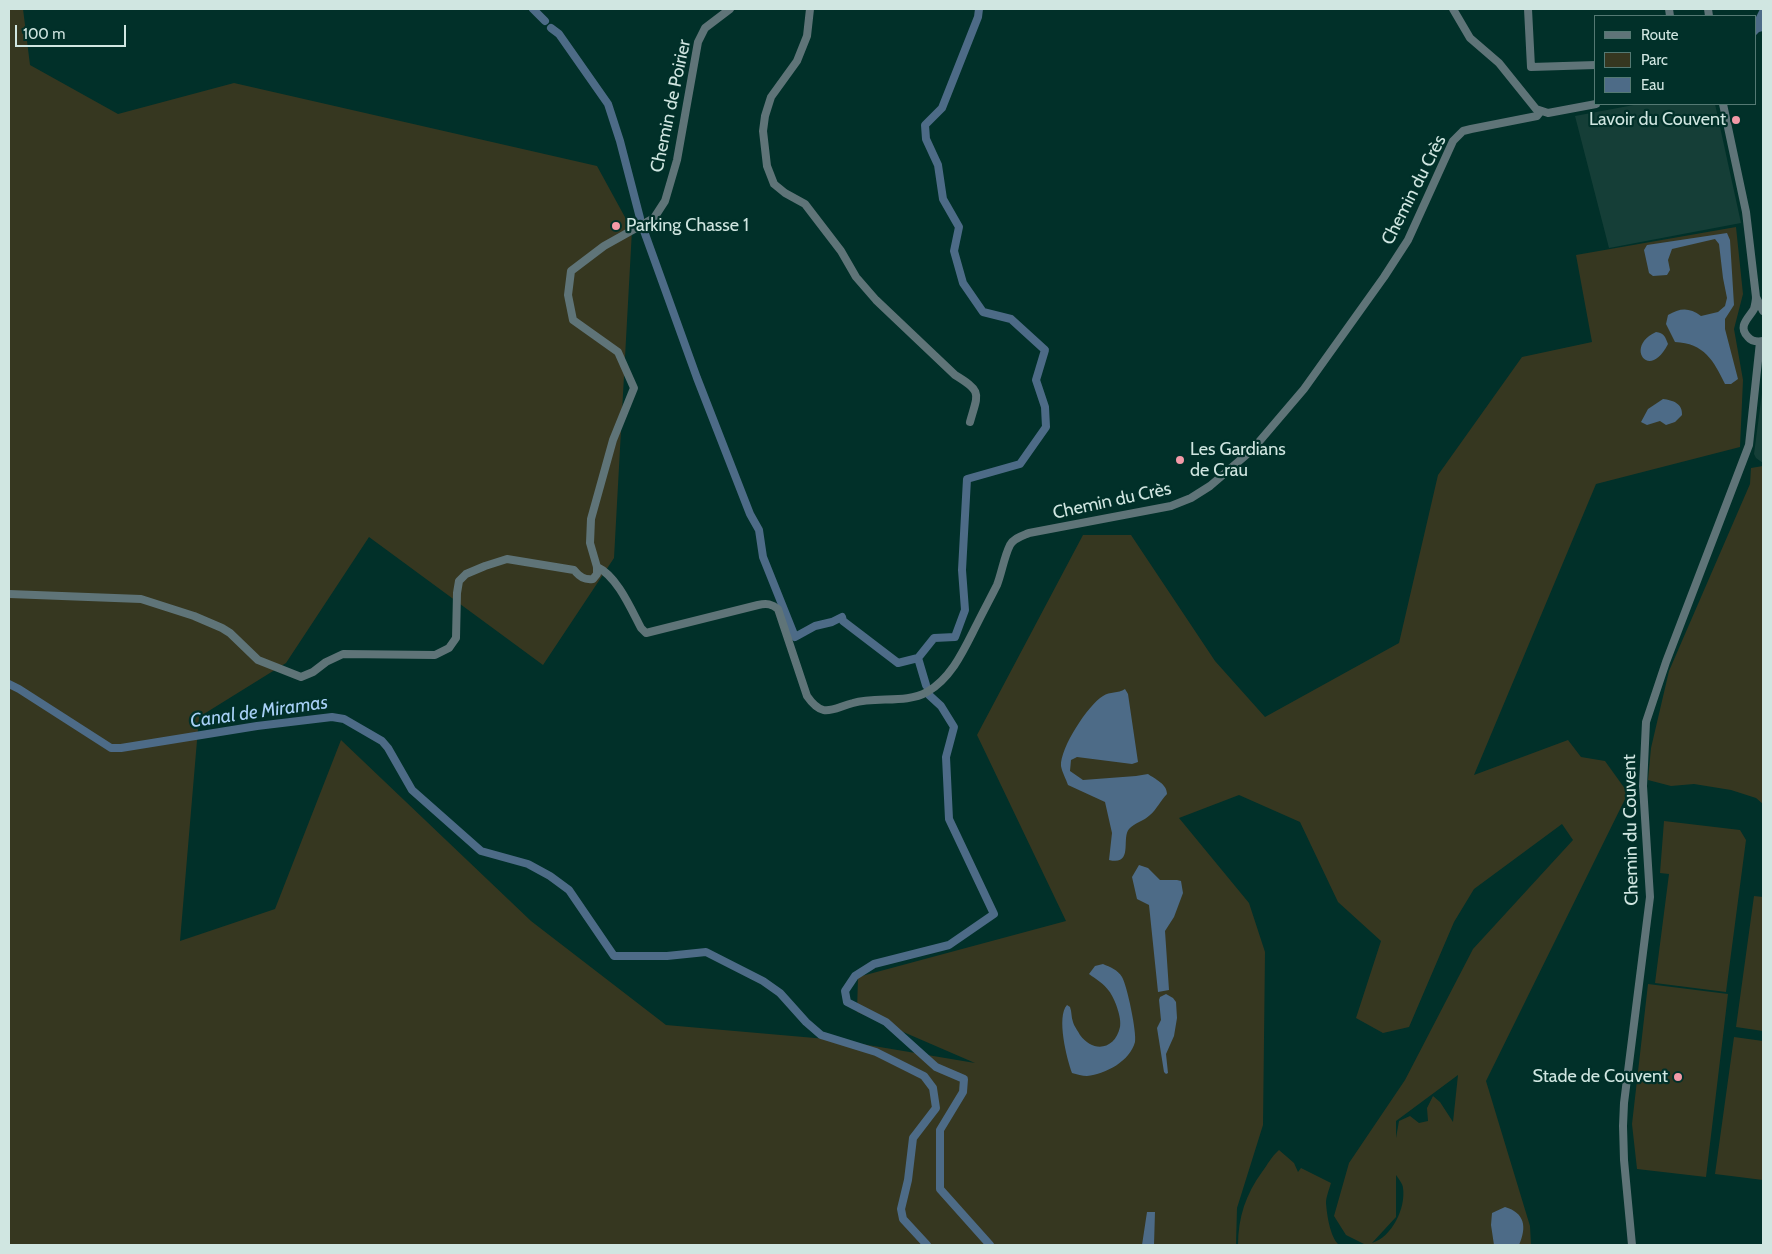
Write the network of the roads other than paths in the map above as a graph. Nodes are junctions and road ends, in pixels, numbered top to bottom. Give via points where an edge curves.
1 (730, 9) edge
2 (810, 9) edge
3 (1453, 9) edge
4 (1528, 9) edge
5 (1594, 64) edge
6 (1594, 104) edge
7 (1723, 105) edge
8 (1541, 111) junction
9 (1756, 297) junction
10 (1763, 311) edge
11 (1751, 313) junction
12 (1762, 341) edge
13 (970, 422) dead end
14 (597, 567) junction
15 (9, 594) edge
16 (1632, 1245) edge

1 - 14 street, Chemin de Poirier via 705,28 698,42 677,160 665,201 654,218 604,246 571,272 568,295 573,320 618,352 634,388 612,440 591,519 590,543
2 - 13 street via 807,36 797,61 771,98 765,116 763,131 767,166 774,184 805,204 876,300 955,375 975,389 977,394
3 - 8 street via 1470,38 1499,63 1521,92
4 - 5 street via 1531,68
6 - 8 street via 1548,113
7 - 9 street, Chemin du Couvent via 1746,212
8 - 14 street, Chemin du Crès via 1537,116 1463,131 1453,141 1408,240 1352,323 1304,389 1252,450 1210,486 1171,506 1029,533 1010,544 997,584 956,663 940,682 926,692 912,697 854,702 830,711 814,707 807,696 778,609 773,605 758,605 646,633 621,591
9 - 10 street, Chemin du Couvent
9 - 11 street, Chemin du Couvent
10 - 11 street, Chemin du Couvent
11 - 12 street, Chemin du Couvent via 1744,321 1744,331 1750,339
12 - 16 street, Chemin du Couvent via 1750,445 1646,722 1643,786 1650,897 1623,1126
14 - 15 street via 593,579 586,580 574,570 507,559 485,566 466,574 459,581 456,638 449,648 435,655 343,654 301,677 258,660 222,628 141,599

